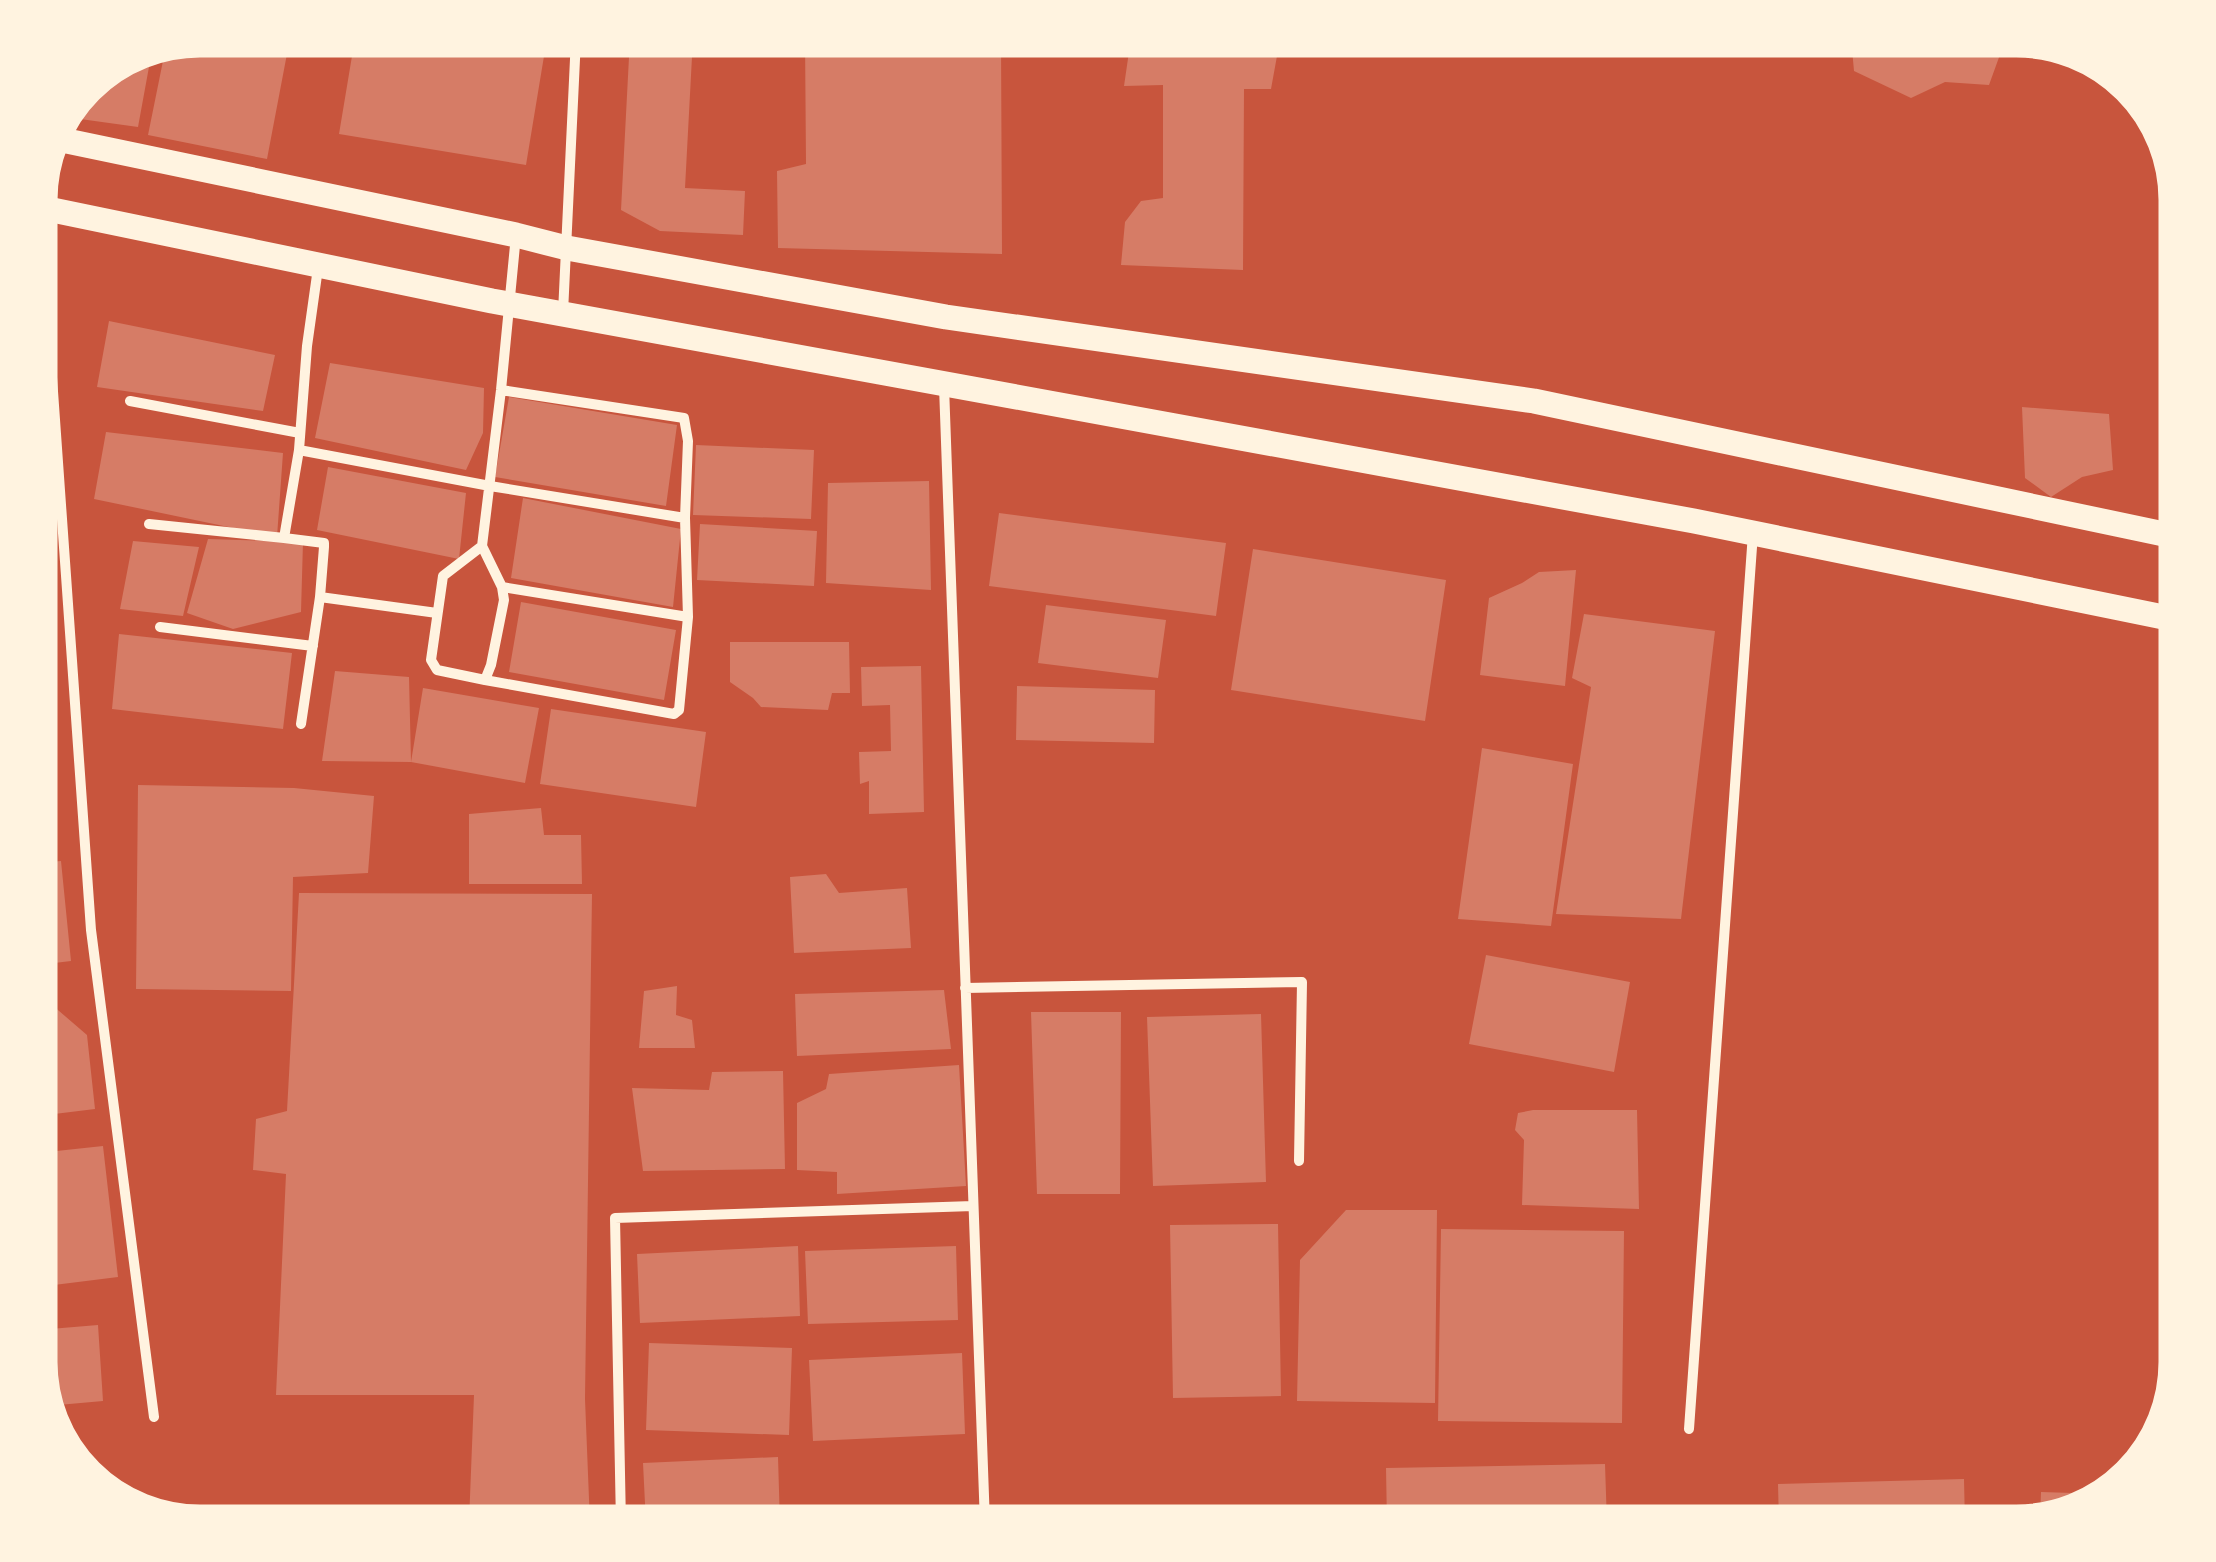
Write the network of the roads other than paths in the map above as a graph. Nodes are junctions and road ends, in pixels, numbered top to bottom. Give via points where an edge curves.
1 (575, 55) edge
2 (68, 141) edge
3 (55, 210) edge
4 (516, 235) junction
5 (566, 248) junction
6 (319, 265) junction
7 (510, 304) junction
8 (563, 314) junction
9 (944, 384) junction
10 (502, 390) junction
11 (130, 402) dead end
12 (55, 429) edge
13 (300, 433) junction
14 (299, 450) junction
15 (490, 486) junction
16 (685, 518) junction
17 (150, 524) dead end
18 (1753, 533) junction
19 (2161, 533) edge
20 (284, 538) junction
21 (482, 546) junction
22 (502, 587) junction
23 (320, 597) junction
24 (437, 613) junction
25 (688, 617) junction
26 (2161, 617) edge
27 (160, 628) dead end
28 (313, 646) junction
29 (485, 680) junction
30 (301, 724) dead end
31 (966, 988) junction
32 (1299, 1161) dead end
33 (973, 1206) junction
34 (154, 1417) dead end
35 (1688, 1428) dead end
36 (622, 1507) edge
37 (984, 1507) edge

1 - 5 street
2 - 4 main road
3 - 6 main road
4 - 5 main road
4 - 7 street
5 - 8 street
5 - 19 main road via 946,316 1534,401
6 - 7 main road
6 - 13 street
7 - 8 main road
7 - 10 street
8 - 9 main road
9 - 18 main road
9 - 31 street
10 - 15 street
10 - 16 street via 684,418
11 - 13 street
12 - 34 street via 91,930
13 - 14 street
14 - 15 street
14 - 20 street
15 - 16 street
15 - 21 street
16 - 25 street
17 - 20 street
18 - 26 main road
18 - 35 street
20 - 23 street via 324,543
21 - 22 street
21 - 24 street via 443,576
22 - 25 street
22 - 29 street
23 - 24 street
23 - 28 street
24 - 29 street via 431,660 437,670
25 - 29 street via 674,714
27 - 28 street
28 - 30 street
31 - 32 street via 1302,982
31 - 33 street
33 - 36 street via 615,1218
33 - 37 street

